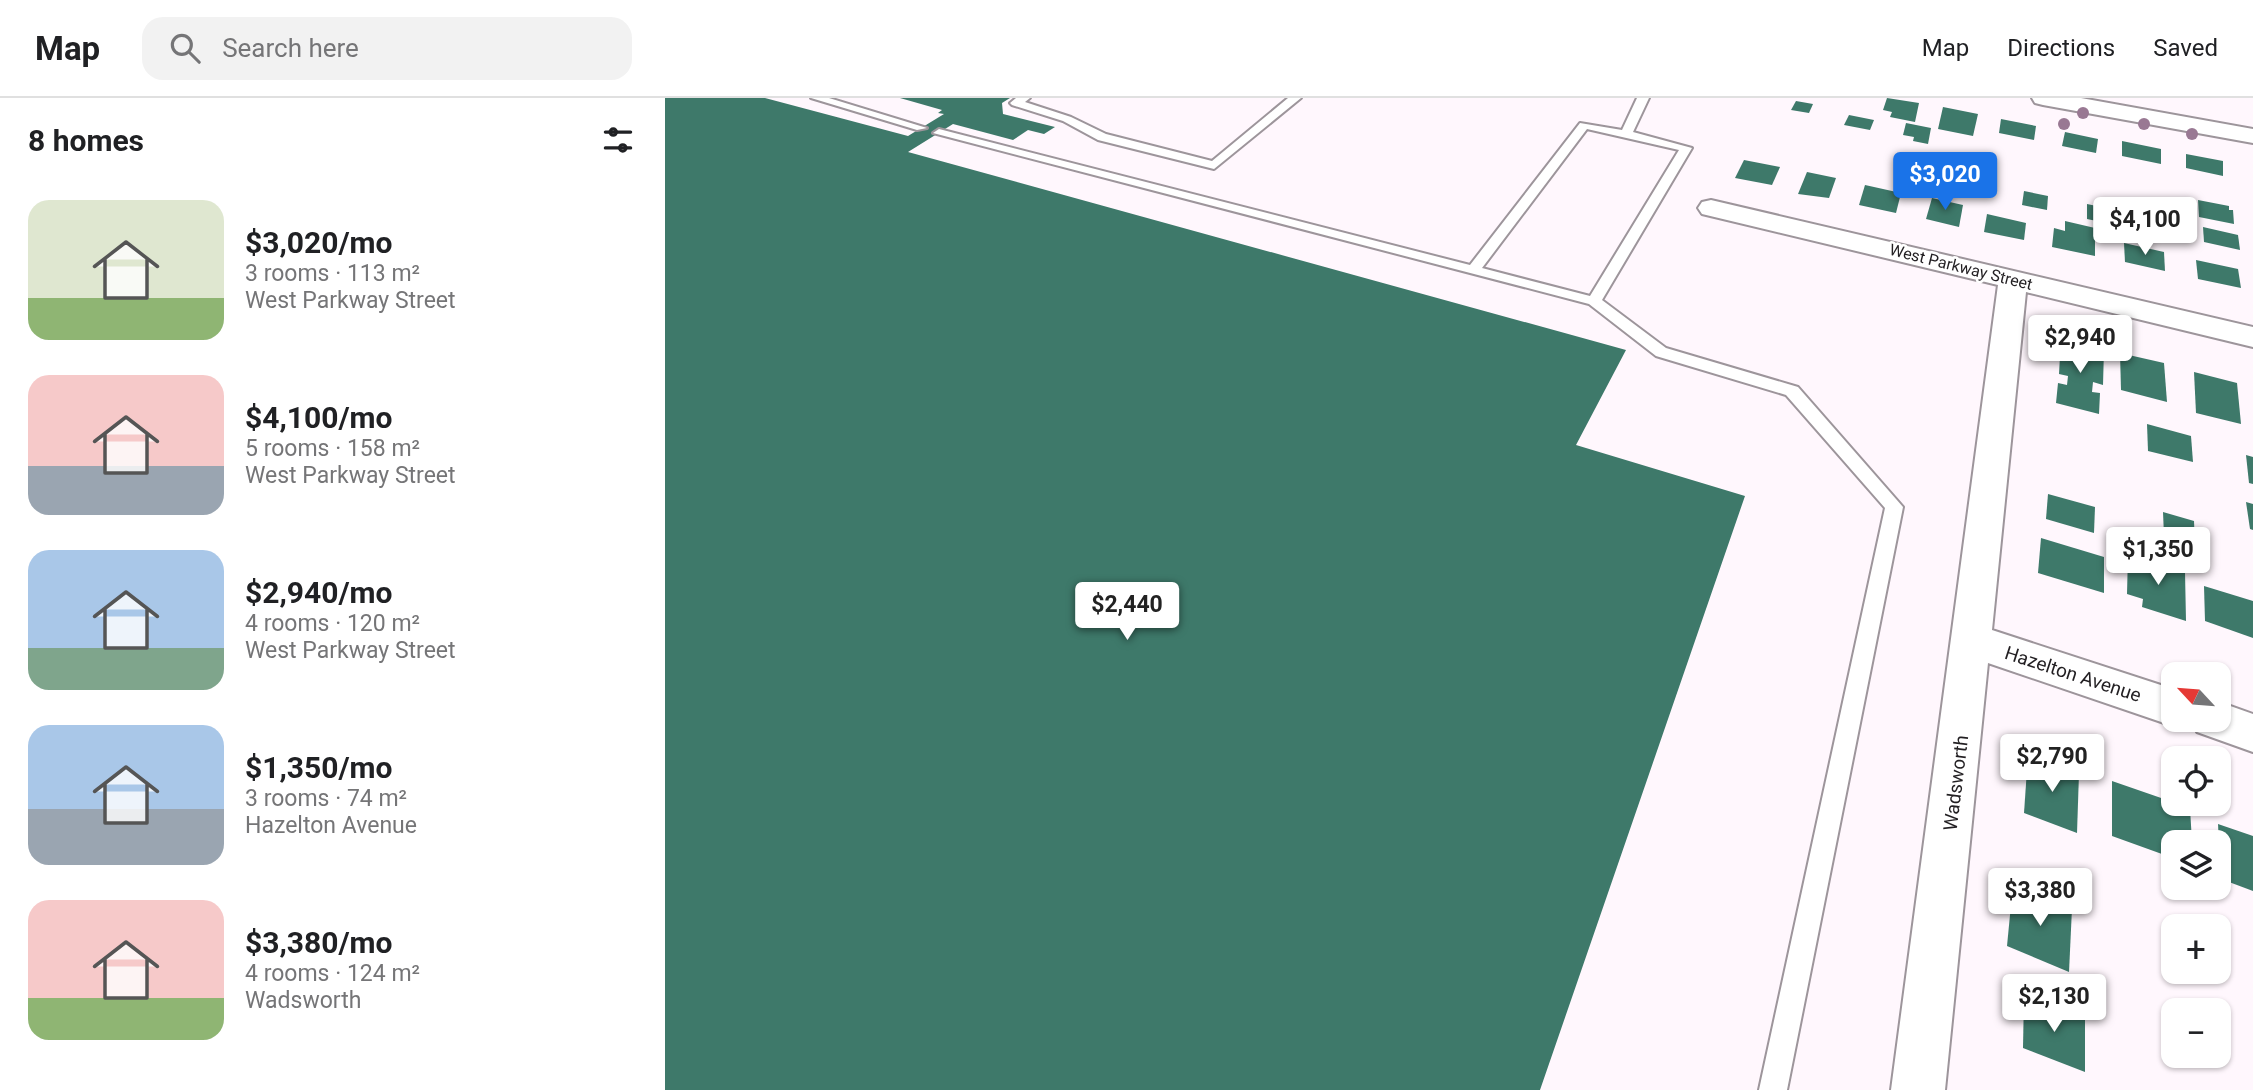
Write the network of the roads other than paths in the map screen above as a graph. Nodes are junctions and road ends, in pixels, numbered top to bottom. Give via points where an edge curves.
1 (817, 98) edge
2 (1024, 98) edge
3 (1295, 98) edge
4 (1643, 98) edge
5 (2043, 98) edge
6 (921, 128) dead end
7 (939, 133) dead end
8 (1626, 134) junction
9 (2253, 136) edge
10 (1711, 208) dead end
11 (1473, 270) junction
12 (2013, 280) junction
13 (1594, 301) junction
14 (2253, 337) edge
15 (1973, 642) junction
16 (2161, 703) edge
17 (2231, 725) edge
18 (2253, 733) edge
19 (1773, 1090) edge
20 (1918, 1090) edge

1 - 6 lane
2 - 3 lane via 1016,103 1103,137 1214,165
4 - 8 lane
5 - 9 street
7 - 11 lane
8 - 11 lane via 1584,125
8 - 13 lane via 1686,148
10 - 12 street, West Parkway Street
11 - 13 lane
12 - 14 street, West Parkway Street
12 - 15 street, Wadsworth
13 - 19 lane via 1661,352 1792,391 1894,507
15 - 16 street, Hazelton Avenue
15 - 20 street, Wadsworth
17 - 18 street

